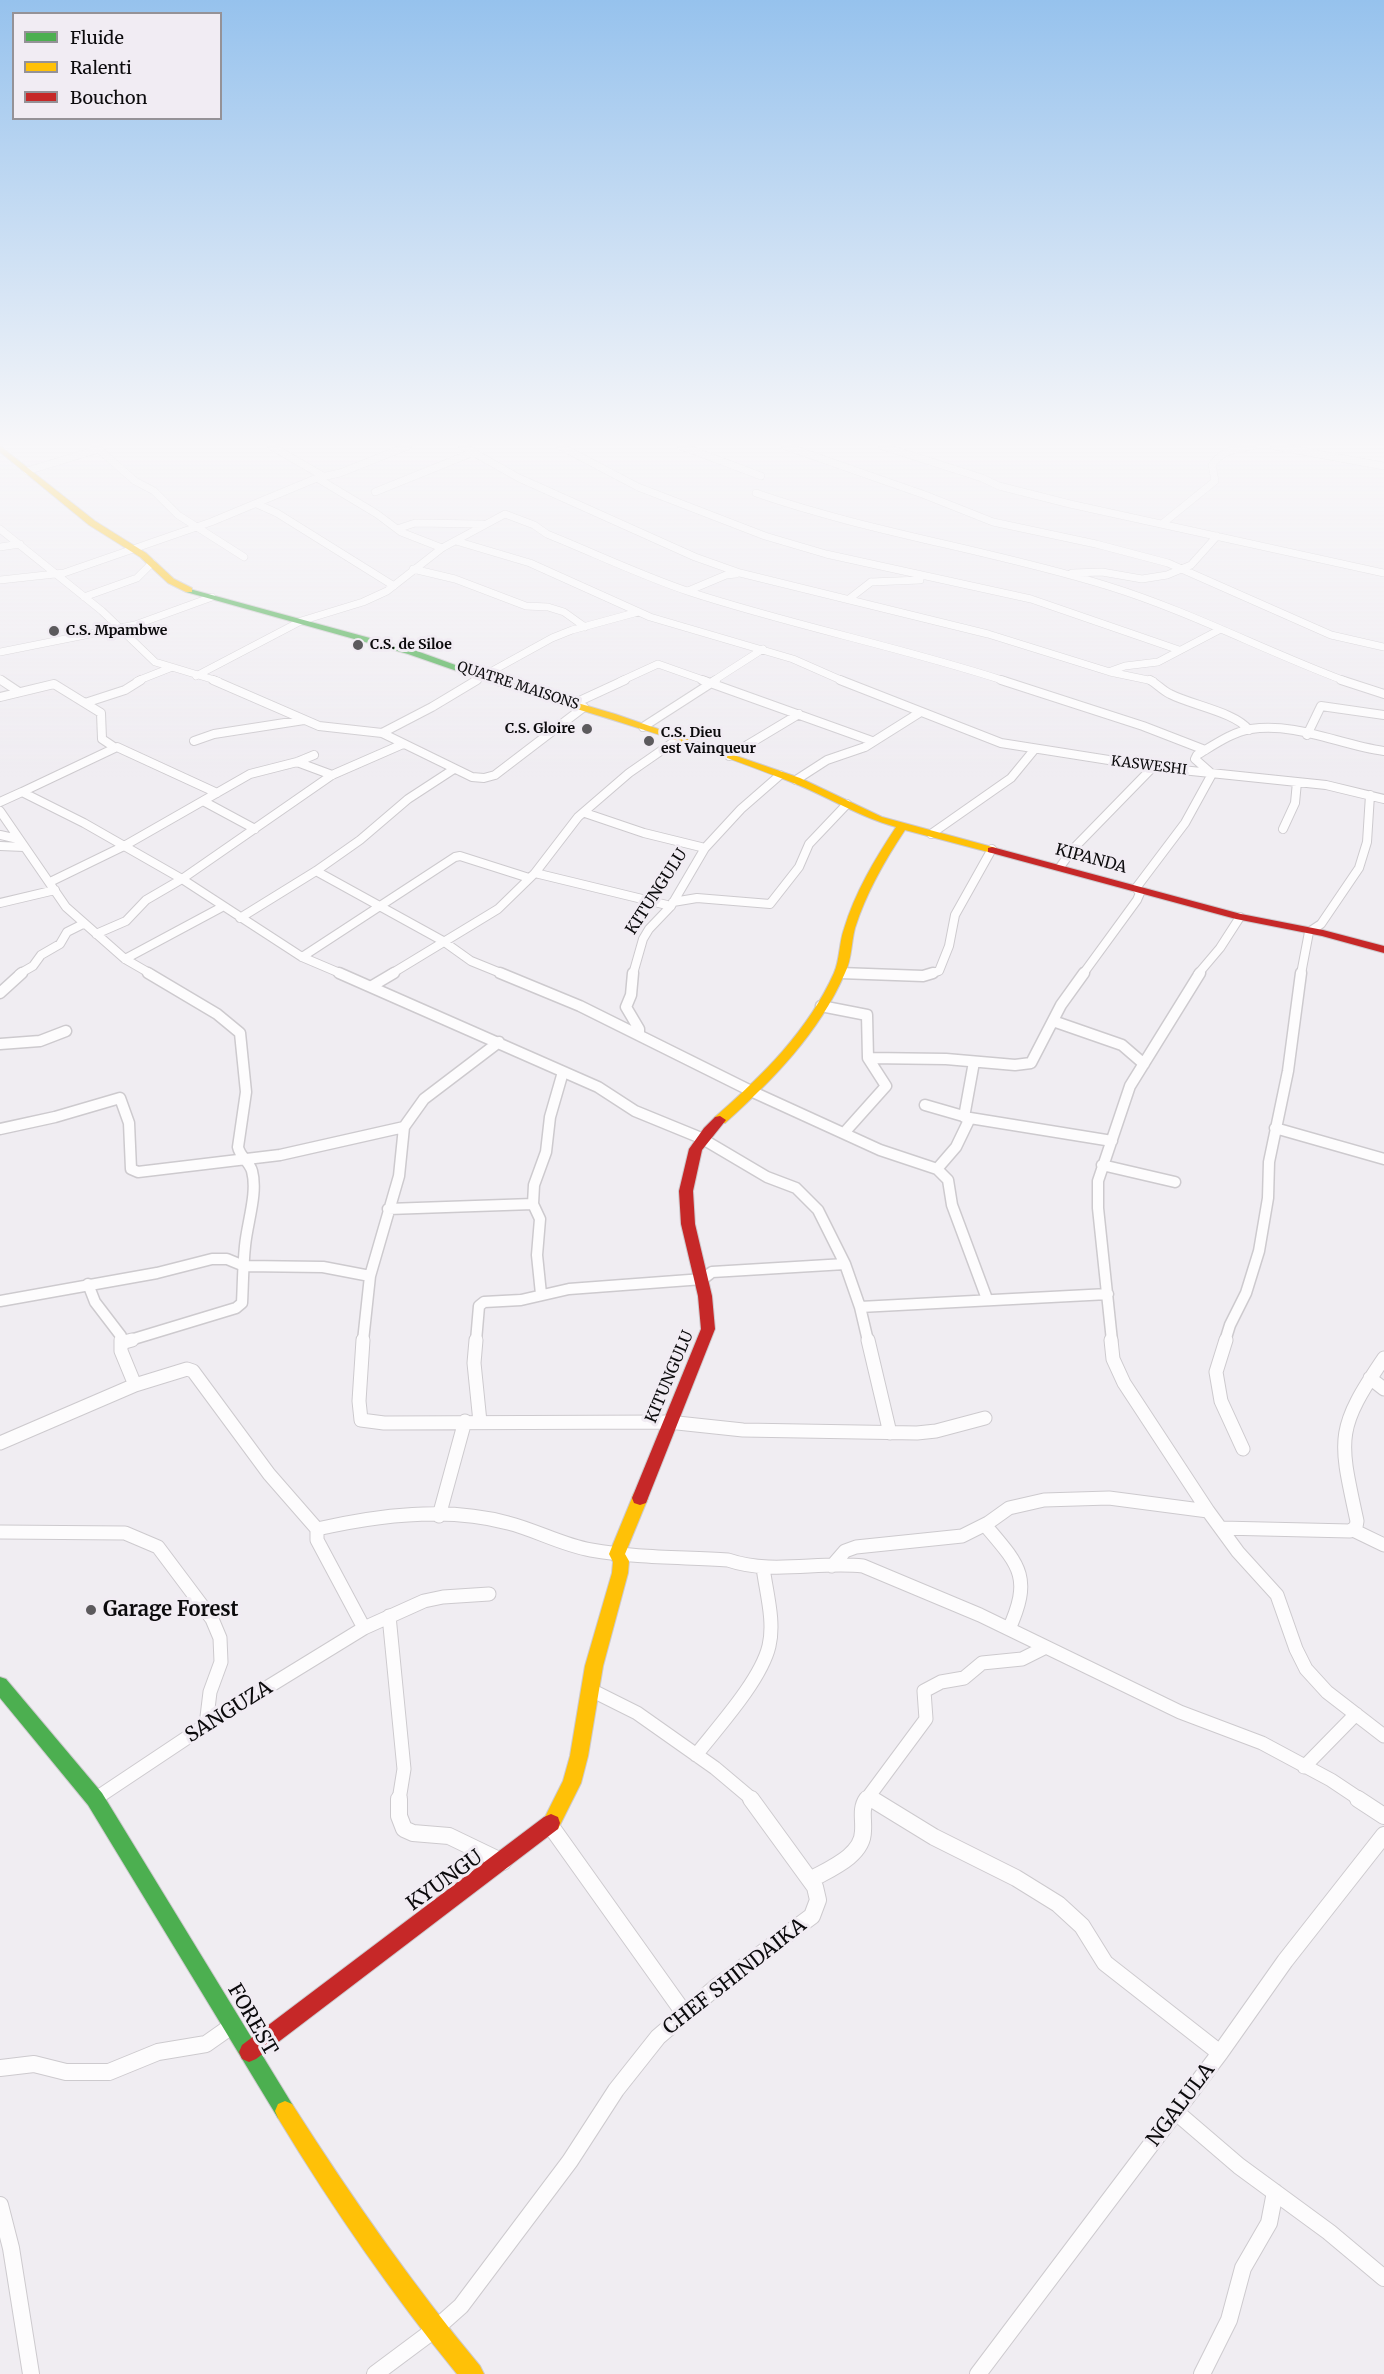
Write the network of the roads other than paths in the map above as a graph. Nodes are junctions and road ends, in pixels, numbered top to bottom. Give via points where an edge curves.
1 (36, 557) edge
2 (112, 557) edge
3 (143, 557) edge
4 (347, 557) edge
5 (430, 557) edge
6 (509, 557) edge
7 (603, 557) edge
8 (695, 557) edge
9 (839, 557) edge
10 (995, 557) edge
11 (1142, 557) edge
12 (1200, 557) edge
13 (1311, 557) edge
14 (152, 563) junction
15 (867, 564) junction
16 (413, 569) junction
17 (1184, 570) junction
18 (740, 573) junction
19 (1384, 573) edge
20 (58, 574) junction
21 (1066, 574) junction
22 (935, 579) junction
23 (0, 580) edge
24 (872, 582) junction
25 (394, 586) junction
26 (688, 591) junction
27 (84, 597) junction
28 (212, 597) junction
29 (849, 599) junction
30 (638, 612) junction
31 (301, 621) junction
32 (585, 627) junction
33 (120, 628) junction
34 (1219, 630) junction
35 (1384, 647) edge
36 (763, 649) junction
37 (1179, 650) junction
38 (0, 651) edge
39 (170, 668) junction
40 (1110, 672) junction
41 (196, 676) junction
42 (484, 676) junction
43 (0, 679) edge
44 (710, 681) junction
45 (19, 692) junction
46 (1384, 694) edge
47 (0, 697) edge
48 (85, 703) junction
49 (578, 705) junction
50 (919, 712) junction
51 (799, 714) junction
52 (1384, 715) edge
53 (304, 720) junction
54 (643, 727) junction
55 (1249, 730) junction
56 (382, 734) junction
57 (1306, 735) junction
58 (678, 739) junction
59 (194, 741) dead end
60 (872, 741) junction
61 (1384, 741) edge
62 (403, 744) junction
63 (746, 746) junction
64 (114, 747) junction
65 (1034, 750) junction
66 (1205, 750) junction
67 (714, 751) junction
68 (1383, 751) edge
69 (314, 755) dead end
70 (729, 756) junction
71 (1195, 759) junction
72 (297, 762) junction
73 (1153, 767) junction
74 (454, 769) junction
75 (1182, 771) junction
76 (1212, 774) junction
77 (332, 775) junction
78 (780, 775) junction
79 (796, 780) junction
80 (1297, 782) junction
81 (22, 792) junction
82 (217, 793) junction
83 (1370, 795) junction
84 (1384, 799) edge
85 (203, 801) junction
86 (0, 804) edge
87 (847, 804) junction
88 (585, 813) junction
89 (902, 826) junction
90 (255, 829) junction
91 (1283, 829) dead end
92 (931, 834) junction
93 (0, 835) edge
94 (21, 843) junction
95 (0, 846) edge
96 (124, 846) junction
97 (705, 848) junction
98 (992, 849) junction
99 (1060, 867) junction
100 (316, 871) junction
101 (532, 876) junction
102 (182, 879) junction
103 (52, 886) junction
104 (1137, 888) junction
105 (0, 903) edge
106 (672, 904) junction
107 (383, 906) junction
108 (222, 907) junction
109 (1240, 917) junction
110 (240, 918) junction
111 (83, 924) junction
112 (1309, 932) junction
113 (96, 934) junction
114 (443, 940) junction
115 (1384, 950) edge
116 (302, 957) junction
117 (125, 959) junction
118 (840, 973) junction
119 (372, 986) junction
120 (0, 993) edge
121 (821, 1006) junction
122 (627, 1011) junction
123 (613, 1021) junction
124 (1053, 1021) junction
125 (66, 1031) dead end
126 (639, 1034) junction
127 (499, 1042) junction
128 (0, 1044) edge
129 (868, 1058) junction
130 (974, 1062) junction
131 (1144, 1064) junction
132 (563, 1072) junction
133 (753, 1092) junction
134 (925, 1105) dead end
135 (967, 1117) junction
136 (404, 1126) junction
137 (1275, 1128) junction
138 (0, 1129) edge
139 (844, 1133) junction
140 (701, 1138) junction
141 (1112, 1141) junction
142 (246, 1160) junction
143 (1384, 1160) edge
144 (1102, 1165) junction
145 (937, 1169) junction
146 (1175, 1182) dead end
147 (533, 1204) junction
148 (388, 1209) junction
149 (845, 1264) junction
150 (244, 1266) junction
151 (370, 1276) junction
152 (703, 1279) junction
153 (88, 1284) junction
154 (541, 1294) junction
155 (1108, 1294) junction
156 (987, 1299) junction
157 (0, 1301) edge
158 (860, 1307) junction
159 (121, 1343) junction
160 (1384, 1358) edge
161 (1371, 1378) junction
162 (135, 1384) junction
163 (1384, 1389) edge
164 (985, 1418) dead end
165 (465, 1421) junction
166 (480, 1422) junction
167 (668, 1422) junction
168 (890, 1432) junction
169 (0, 1443) edge
170 (1243, 1449) dead end
171 (1208, 1511) junction
172 (439, 1516) junction
173 (985, 1525) junction
174 (1221, 1528) junction
175 (317, 1529) junction
176 (1353, 1530) junction
177 (0, 1532) edge
178 (1384, 1545) edge
179 (617, 1554) junction
180 (832, 1566) junction
181 (763, 1567) junction
182 (489, 1593) dead end
183 (389, 1617) junction
184 (364, 1628) junction
185 (1009, 1629) junction
186 (1044, 1648) junction
187 (0, 1685) edge
188 (591, 1690) junction
189 (1356, 1714) junction
190 (206, 1725) junction
191 (1384, 1736) edge
192 (696, 1755) junction
193 (1304, 1767) junction
194 (869, 1797) junction
195 (95, 1799) junction
196 (1384, 1816) edge
197 (550, 1825) junction
198 (1384, 1835) edge
199 (503, 1862) junction
200 (810, 1880) junction
201 (684, 2013) junction
202 (234, 2025) junction
203 (249, 2052) junction
204 (1220, 2054) junction
205 (0, 2068) edge
206 (1176, 2112) junction
207 (1275, 2192) junction
208 (0, 2205) edge
209 (1384, 2278) edge
210 (434, 2330) junction
211 (31, 2374) edge
212 (375, 2374) edge
213 (472, 2374) edge
214 (978, 2374) edge
215 (1202, 2374) edge

1 - 20 street
2 - 20 street
3 - 14 street, QUATRE MAISONS
4 - 25 street
5 - 16 street
6 - 30 street, KASWESHI
7 - 26 street
8 - 18 street
9 - 15 street
10 - 21 street
11 - 17 street
12 - 17 street
13 - 19 street
14 - 27 street via 131,582
14 - 28 street, QUATRE MAISONS via 179,586
15 - 22 street
15 - 24 street
16 - 25 street
16 - 32 street via 455,579 526,606 564,612
17 - 21 street via 1142,579 1102,572
17 - 35 street via 1331,635
18 - 26 street
18 - 29 street
20 - 23 street
20 - 27 street
21 - 34 street via 1137,595
22 - 24 street
22 - 37 street via 1031,599
24 - 29 street
25 - 31 street via 363,602
26 - 66 street via 937,659
27 - 33 street
28 - 31 street, QUATRE MAISONS
28 - 33 street
29 - 40 street via 1008,639
30 - 32 street
30 - 36 street, KASWESHI
31 - 41 street
31 - 42 street, QUATRE MAISONS
32 - 42 street via 552,638
33 - 38 street
33 - 39 street via 152,660
34 - 37 street
34 - 46 street via 1312,671
36 - 44 street
36 - 50 street, KASWESHI
37 - 40 street via 1158,662
39 - 41 street
39 - 48 street via 125,690
40 - 55 street via 1153,681 1167,693 1228,717
41 - 53 street via 224,683
42 - 49 street, QUATRE MAISONS
42 - 56 street
43 - 45 street
44 - 49 street via 658,664
44 - 51 street
44 - 54 street
45 - 47 street
45 - 48 street via 54,684
48 - 64 street via 101,713 102,739
49 - 54 street, QUATRE MAISONS
49 - 74 street via 488,778 472,777
50 - 60 street
50 - 65 street, KASWESHI via 986,738
51 - 60 street
51 - 63 street
52 - 57 street via 1321,706
53 - 56 street via 333,729
53 - 59 street via 214,734
54 - 58 street, QUATRE MAISONS
55 - 57 street via 1273,728
55 - 66 street
56 - 62 street
57 - 68 street
58 - 67 street, QUATRE MAISONS
58 - 88 street via 629,773
60 - 79 street via 820,764
61 - 68 street
62 - 74 street
62 - 77 street
63 - 67 street
63 - 70 street
64 - 81 street
64 - 82 street
65 - 73 street, KASWESHI
65 - 92 street via 1011,778
66 - 71 street
67 - 70 street, QUATRE MAISONS
69 - 72 street
70 - 78 street, QUATRE MAISONS
71 - 75 street
71 - 76 street
72 - 77 street
72 - 82 street via 256,772
73 - 75 street, KASWESHI
73 - 99 street
74 - 100 street via 408,799
75 - 76 street, KASWESHI
76 - 80 street, KASWESHI
76 - 104 street via 1185,823
77 - 90 street
78 - 79 street, QUATRE MAISONS
78 - 97 street, KITUNGULU
79 - 87 street, KIPANDA
80 - 83 street, KASWESHI
80 - 91 street via 1295,803
81 - 86 street
81 - 96 street
82 - 85 street
83 - 84 street, KASWESHI
83 - 112 street via 1360,867 1321,927
85 - 90 street
85 - 96 street
86 - 94 street
87 - 89 street, KIPANDA via 861,813
87 - 106 street via 809,844 799,867 770,904 706,898
88 - 97 street
88 - 101 street via 575,820
89 - 92 street, KIPANDA
89 - 118 street, KITUNGULU via 892,839 847,935
90 - 102 street
92 - 98 street, KIPANDA
93 - 94 street
94 - 95 street
94 - 103 street
96 - 102 street
96 - 103 street
97 - 106 street, KITUNGULU
98 - 99 street, KIPANDA
98 - 118 street via 955,915 939,971 923,976
99 - 104 street, KIPANDA
100 - 107 street
100 - 110 street
101 - 106 street
101 - 107 street via 455,856
101 - 114 street via 489,915
102 - 108 street
102 - 113 street via 146,900 126,921
103 - 105 street
103 - 111 street
104 - 109 street, KIPANDA
104 - 124 street via 1139,896
106 - 122 street, KITUNGULU via 643,939 634,965
107 - 114 street
107 - 116 street
108 - 110 street
108 - 117 street
109 - 112 street, KIPANDA
109 - 131 street via 1197,976
110 - 116 street
111 - 113 street
111 - 120 street via 67,932 60,944 41,955
112 - 115 street, KIPANDA
112 - 137 street via 1294,1040
113 - 117 street
114 - 119 street
114 - 123 street via 471,960
116 - 119 street
117 - 142 street via 217,1014 240,1033 246,1092 238,1148
118 - 121 street, KITUNGULU
119 - 127 street
121 - 129 street via 867,1015
121 - 133 street, KITUNGULU via 788,1055
122 - 123 street
122 - 126 street
123 - 126 street
124 - 130 street via 1031,1063
124 - 131 street via 1122,1046
125 - 128 street via 39,1041
126 - 133 street
127 - 132 street
127 - 136 street via 424,1099
129 - 130 street
129 - 139 street via 886,1086
130 - 135 street
131 - 141 street via 1122,1102
132 - 140 street via 635,1111
132 - 147 street via 550,1117 546,1152 534,1185
133 - 139 street
133 - 140 street, KITUNGULU
134 - 135 street
135 - 141 street
135 - 145 street via 956,1148
136 - 142 street via 322,1147
136 - 148 street via 399,1176
137 - 143 street
137 - 170 street via 1259,1251 1216,1372 1221,1401
138 - 142 street via 120,1098 130,1129 131,1171
139 - 145 street
140 - 149 street via 767,1178 802,1193 818,1210
140 - 152 street, KITUNGULU via 688,1174 687,1215 691,1244
141 - 144 street
142 - 150 street via 252,1172 252,1194
144 - 146 street
144 - 155 street via 1098,1208
145 - 156 street via 948,1180 952,1205
147 - 148 street
147 - 154 street via 540,1219 537,1248
148 - 151 street
149 - 152 street via 712,1272
149 - 158 street
150 - 151 street via 312,1267
150 - 153 street via 227,1259 212,1259
150 - 159 street via 243,1299 239,1306
151 - 165 street via 359,1401 361,1420
152 - 154 street via 569,1288
152 - 167 street, KITUNGULU via 708,1329
153 - 157 street
153 - 159 street via 95,1302 121,1336
154 - 166 street via 479,1306 474,1363
155 - 156 street
155 - 171 street via 1116,1370
156 - 158 street
158 - 168 street
159 - 162 street via 120,1351
160 - 161 street
161 - 163 street
161 - 176 street via 1348,1418 1342,1443 1357,1521
162 - 169 street
162 - 175 street via 187,1369 194,1371 269,1474
164 - 168 street via 936,1431
165 - 166 street
165 - 172 street
166 - 167 street
167 - 168 street via 743,1430
167 - 179 street, KITUNGULU
171 - 173 street via 1109,1498 1044,1500 1017,1504
171 - 174 street
172 - 175 street via 349,1520
172 - 179 street via 489,1518 575,1547
173 - 180 street via 954,1537 856,1547 845,1551
173 - 185 street via 1013,1559 1021,1580 1022,1595
174 - 176 street
174 - 189 street via 1277,1595 1306,1669 1327,1692
175 - 184 street via 317,1540
176 - 178 street
177 - 190 street via 125,1533 158,1547 212,1619 220,1638 221,1662 210,1692
179 - 181 street via 728,1560
179 - 188 street, KITUNGULU via 621,1568
180 - 181 street
180 - 185 street via 845,1564 874,1570
181 - 192 street via 769,1648 756,1674
182 - 183 street, SANGUZA via 424,1601
183 - 184 street, SANGUZA
183 - 199 street via 404,1769 399,1800 404,1829 449,1836
184 - 190 street, SANGUZA
185 - 186 street
186 - 193 street via 1180,1712 1262,1743
186 - 194 street via 1022,1659 982,1663 964,1678 928,1687 923,1696 926,1719
187 - 195 street, FOREST
188 - 192 street, CHEF SHINDAIKA via 637,1713
188 - 197 street, KYUNGU via 572,1783
189 - 191 street
189 - 193 street
190 - 195 street, SANGUZA
192 - 200 street, CHEF SHINDAIKA via 754,1801
193 - 196 street via 1331,1780
194 - 200 street via 861,1809 862,1837 857,1848
194 - 204 street via 1059,1905 1087,1930 1095,1950 1106,1963
195 - 202 street, FOREST
197 - 199 street, KYUNGU
197 - 201 street
198 - 204 street, NGALULA via 1285,1961
199 - 203 street, KYUNGU
200 - 201 street, CHEF SHINDAIKA via 818,1898 810,1920
201 - 210 street, CHEF SHINDAIKA via 638,2061 503,2252 461,2306
202 - 203 street, FOREST
202 - 205 street via 206,2044 158,2052 109,2072 66,2072 34,2064
203 - 210 street, FOREST via 336,2195
204 - 206 street, NGALULA
206 - 207 street
206 - 214 street, NGALULA
207 - 209 street
207 - 215 street via 1269,2223 1243,2268 1229,2320
208 - 211 street via 11,2248
210 - 212 street, CHEF SHINDAIKA
210 - 213 street, FOREST

